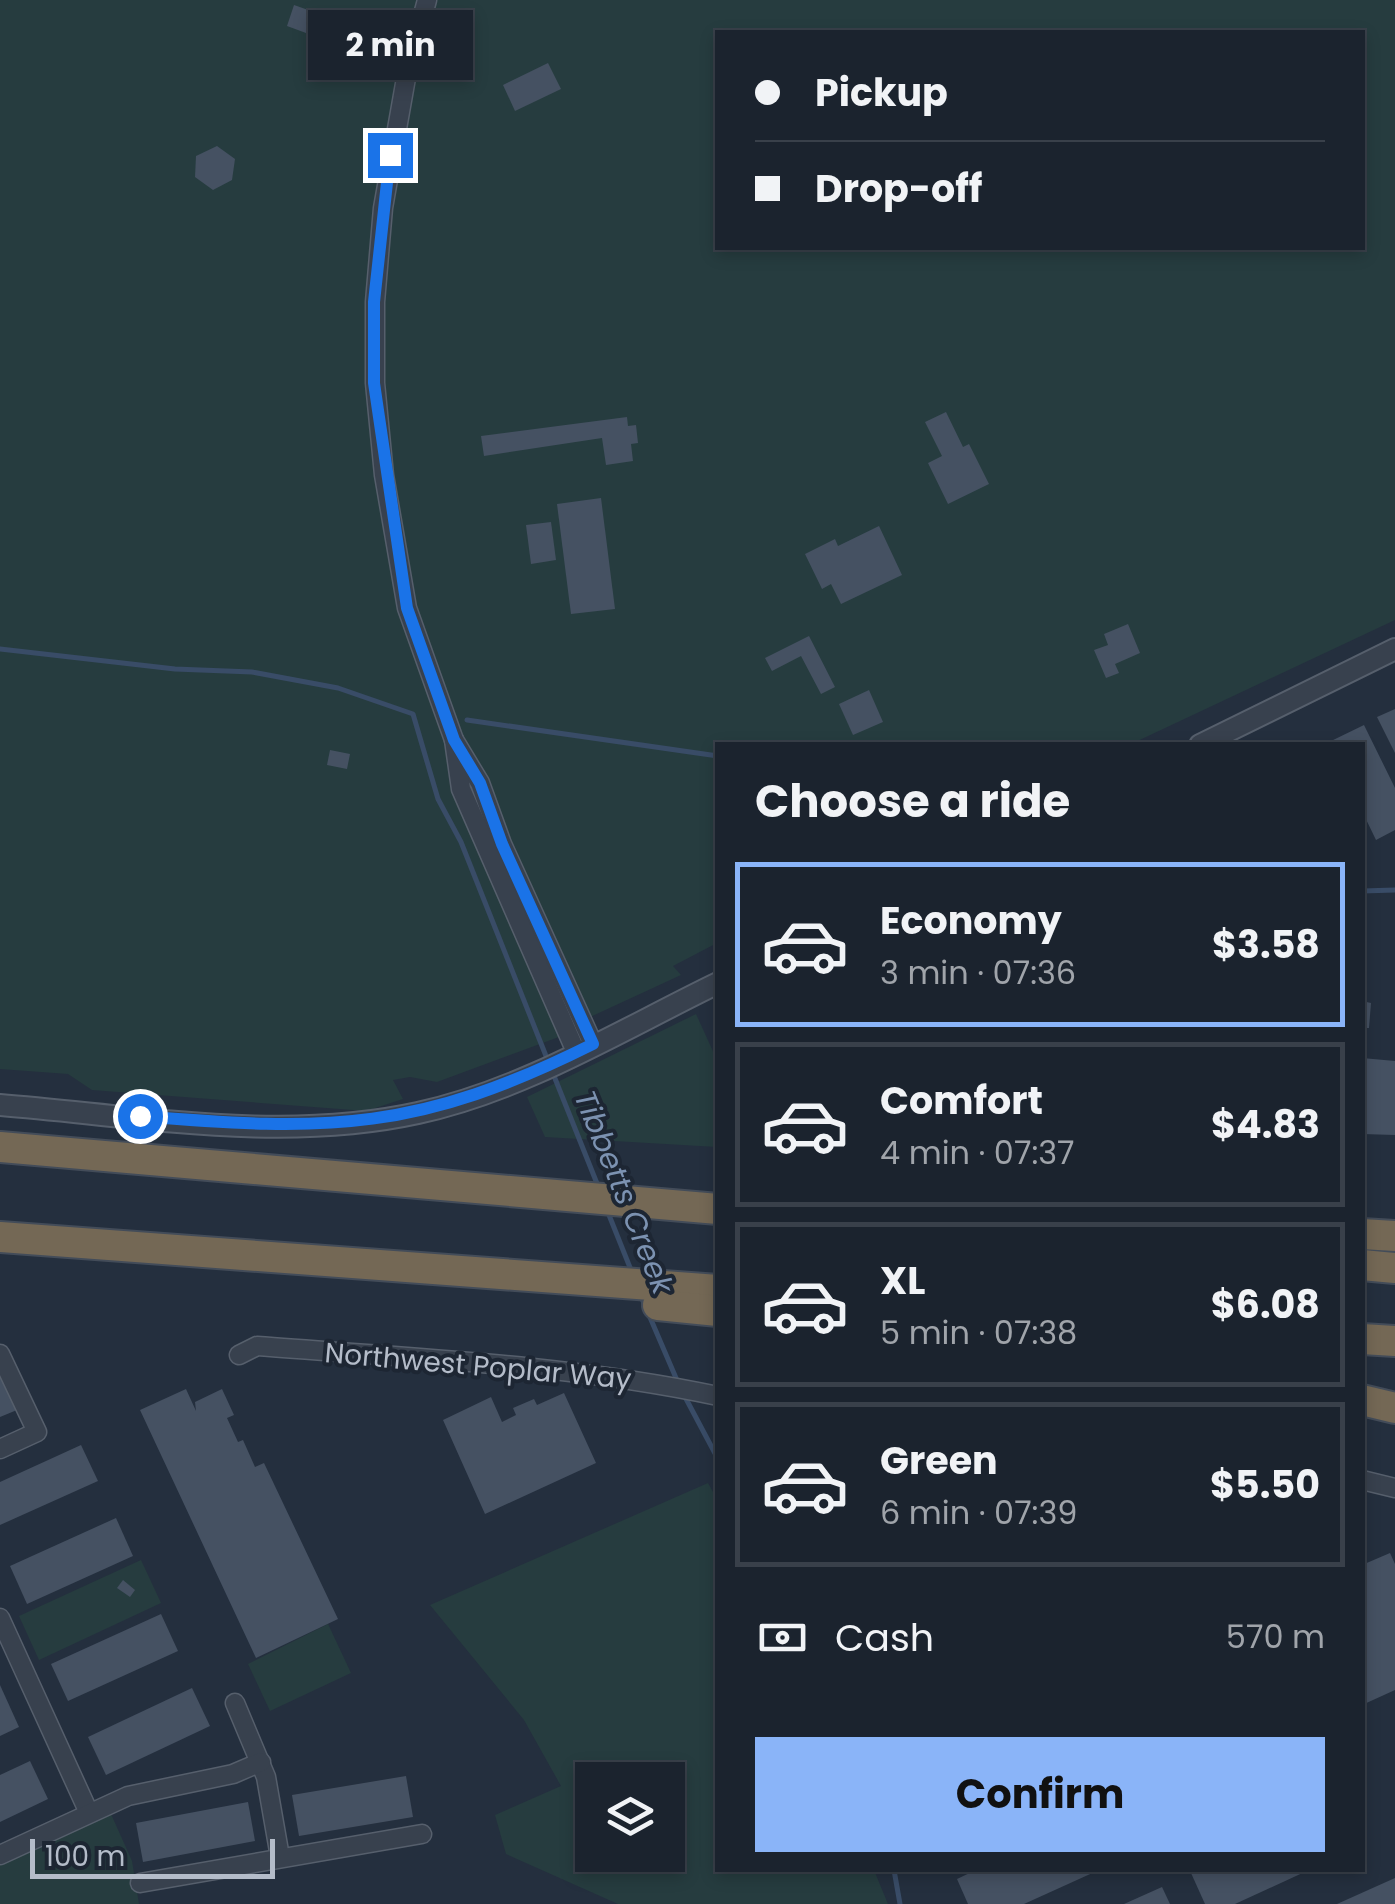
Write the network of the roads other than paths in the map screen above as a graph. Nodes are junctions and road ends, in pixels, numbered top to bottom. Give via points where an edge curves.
1 (427, 0) edge
2 (1395, 650) edge
3 (1206, 742) edge
4 (715, 983) edge
5 (577, 1052) junction
6 (0, 1104) edge
7 (0, 1147) edge
8 (715, 1206) edge
9 (1365, 1222) edge
10 (1395, 1223) edge
11 (1365, 1234) edge
12 (1395, 1236) edge
13 (0, 1238) edge
14 (1365, 1265) edge
15 (1395, 1268) edge
16 (715, 1290) edge
17 (653, 1295) junction
18 (715, 1311) edge
19 (1365, 1339) edge
20 (1395, 1341) edge
21 (0, 1354) edge
22 (239, 1354) dead end
23 (709, 1394) edge
24 (1365, 1401) edge
25 (1395, 1408) edge
26 (0, 1449) edge
27 (1365, 1481) edge
28 (1395, 1488) edge
29 (0, 1618) edge
30 (235, 1702) dead end
31 (261, 1762) junction
32 (89, 1813) junction
33 (422, 1834) dead end
34 (0, 1854) edge
35 (280, 1857) junction
36 (140, 1882) dead end

1 - 5 street via 390,155 374,302 374,383 407,608 454,740 461,789
2 - 3 street
4 - 5 street
5 - 6 street via 458,1103 339,1125 245,1125
7 - 8 highway
9 - 10 highway
11 - 12 highway
13 - 17 highway via 333,1260
14 - 15 highway
16 - 17 highway
17 - 18 highway
19 - 20 highway
21 - 26 street via 37,1432
22 - 23 street, Northwest Poplar Way via 257,1346 672,1385
24 - 25 highway
27 - 28 street
29 - 32 street
30 - 31 street
31 - 32 street via 233,1774 156,1787
31 - 35 street
32 - 34 street
33 - 35 street
35 - 36 street

